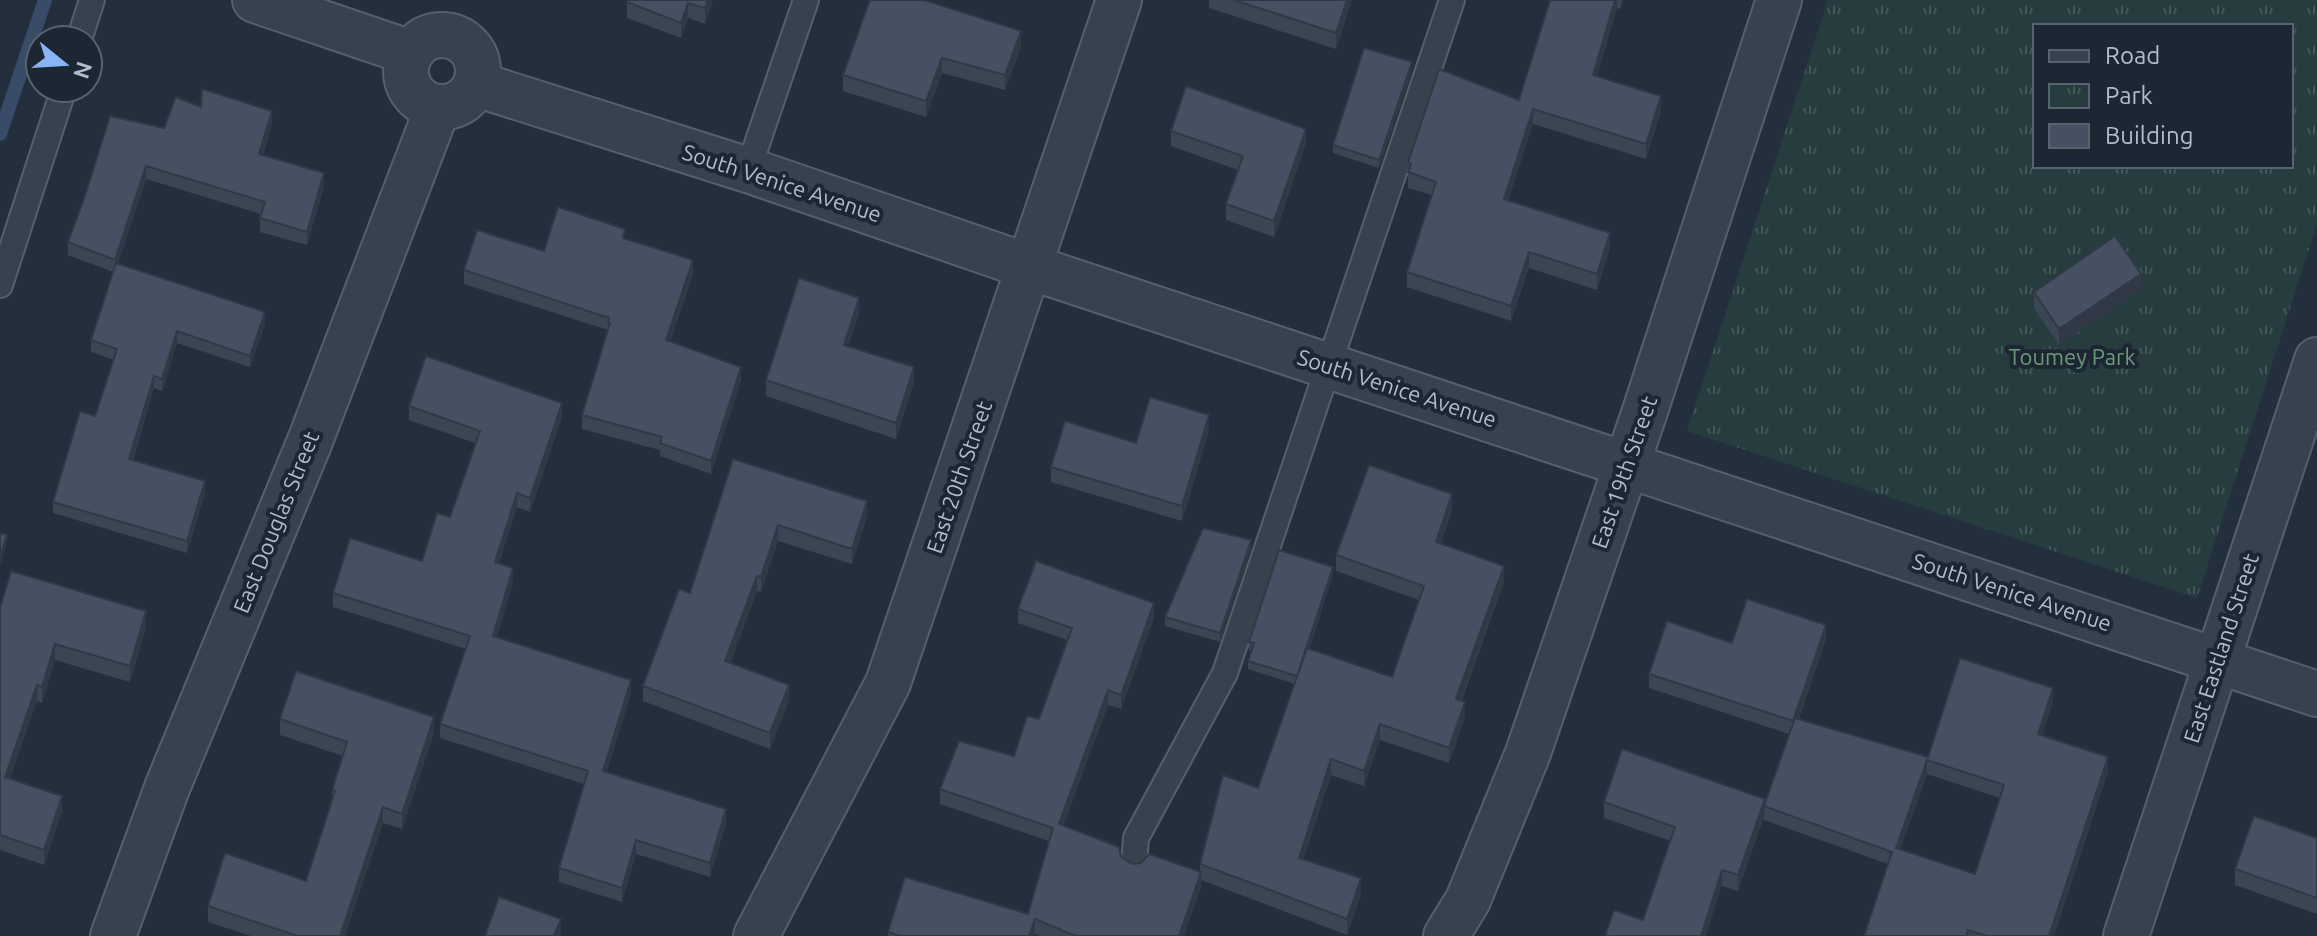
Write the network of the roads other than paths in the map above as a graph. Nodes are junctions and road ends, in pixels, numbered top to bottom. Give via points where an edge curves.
1 (92, 0) edge
2 (255, 0) edge
3 (806, 0) edge
4 (1119, 0) edge
5 (1452, 0) edge
6 (1779, 0) edge
7 (458, 18) edge
8 (84, 24) edge
9 (411, 53) junction
10 (476, 84) junction
11 (59, 104) edge
12 (438, 107) junction
13 (748, 170) junction
14 (1030, 267) junction
15 (0, 285) edge
16 (2317, 360) edge
17 (1329, 366) junction
18 (1627, 464) junction
19 (2217, 660) junction
20 (2317, 694) edge
21 (1134, 864) edge
22 (113, 936) edge
23 (756, 936) edge
24 (1446, 936) edge
25 (2126, 936) edge

1 - 8 lane
2 - 9 street
3 - 13 lane
4 - 14 street, East 20th Street
5 - 17 lane
6 - 18 street, East 19th Street
7 - 9 street
7 - 10 street via 464,42 477,61
9 - 12 street via 406,76 410,87 426,104
10 - 12 street via 461,102
10 - 13 street, South Venice Avenue
11 - 15 lane
12 - 22 street, East Douglas Street
13 - 14 street, South Venice Avenue
14 - 17 street, South Venice Avenue
14 - 23 street, East 20th Street via 888,683
16 - 19 street, East Eastland Street
17 - 18 street, South Venice Avenue
17 - 21 lane via 1225,673 1136,838
18 - 19 street, South Venice Avenue
18 - 24 street, East 19th Street via 1528,753 1468,900
19 - 20 street, South Venice Avenue
19 - 25 street, East Eastland Street

